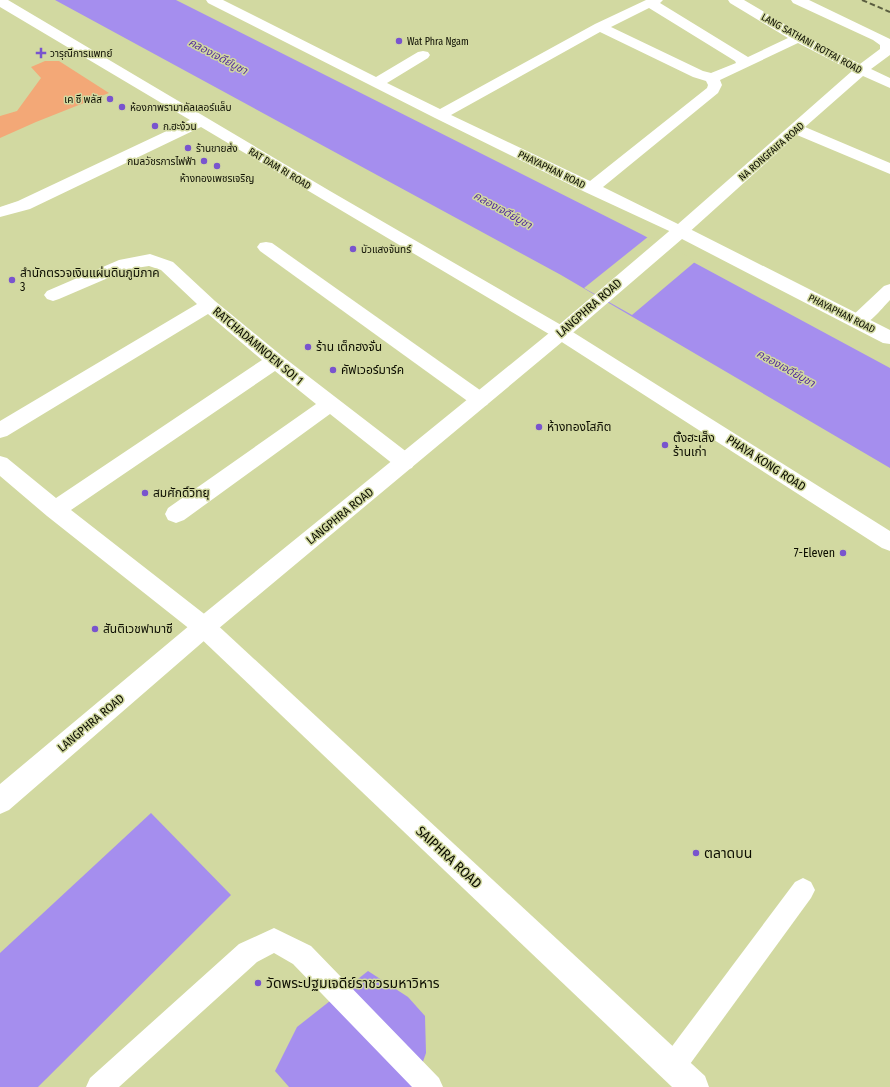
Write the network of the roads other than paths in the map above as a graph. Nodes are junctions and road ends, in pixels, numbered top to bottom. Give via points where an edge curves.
1 (28, 0) edge
2 (214, 0) edge
3 (735, 0) edge
4 (798, 0) edge
5 (653, 2) edge
6 (3, 6) edge
7 (600, 27) junction
8 (798, 38) junction
9 (423, 55) dead end
10 (742, 65) junction
11 (861, 70) junction
12 (712, 78) junction
13 (376, 83) junction
14 (890, 84) edge
15 (440, 115) junction
16 (202, 121) junction
17 (796, 129) junction
18 (890, 169) edge
19 (591, 189) junction
20 (0, 212) edge
21 (673, 236) junction
22 (266, 247) dead end
23 (890, 290) edge
24 (53, 296) dead end
25 (209, 305) junction
26 (858, 321) junction
27 (561, 332) junction
28 (890, 338) edge
29 (275, 362) junction
30 (480, 400) junction
31 (330, 404) junction
32 (0, 430) edge
33 (405, 462) junction
34 (0, 464) edge
35 (55, 510) junction
36 (176, 514) dead end
37 (890, 542) edge
38 (204, 627) junction
39 (0, 801) edge
40 (802, 890) dead end
41 (673, 1066) junction
42 (99, 1087) edge
43 (430, 1087) edge
44 (694, 1087) edge

1 - 6 street
2 - 13 street, PHAYAPHAN ROAD
3 - 8 street, LANG SATHANI ROTFAI ROAD
4 - 11 street, NA RONGFAIFA ROAD via 886,42 886,52
5 - 7 street
5 - 10 street via 742,59
6 - 16 street, RAT DAM RI ROAD
7 - 12 street via 698,74
7 - 15 street
8 - 10 street
8 - 11 street, LANG SATHANI ROTFAI ROAD
9 - 13 street
10 - 12 street
11 - 14 street, LANG SATHANI ROTFAI ROAD
11 - 17 street, NA RONGFAIFA ROAD
12 - 19 street via 715,85 712,90
13 - 15 street, PHAYAPHAN ROAD
15 - 19 street, PHAYAPHAN ROAD
16 - 20 street via 24,205
16 - 27 street, RAT DAM RI ROAD
17 - 18 street
17 - 21 street, NA RONGFAIFA ROAD
19 - 21 street, PHAYAPHAN ROAD
21 - 26 street, PHAYAPHAN ROAD
21 - 27 street, LANGPHRA ROAD
22 - 30 street
23 - 26 street
24 - 25 street via 125,264 150,260 167,266
25 - 29 street, RATCHADAMNOEN SOI 1
25 - 32 street, RATCHADAMNOEN SOI 1
26 - 28 street, PHAYAPHAN ROAD
27 - 30 street, LANGPHRA ROAD
27 - 37 street, PHAYA KONG ROAD
29 - 31 street, RATCHADAMNOEN SOI 1
29 - 35 street
30 - 33 street, LANGPHRA ROAD
31 - 33 street, RATCHADAMNOEN SOI 1
31 - 36 street
33 - 38 street, LANGPHRA ROAD
34 - 35 street, SAIPHRA ROAD
35 - 38 street, SAIPHRA ROAD
38 - 39 street, LANGPHRA ROAD
38 - 41 street, SAIPHRA ROAD
40 - 41 lane
41 - 44 street, SAIPHRA ROAD
42 - 43 lane via 248,953 274,940 302,954

